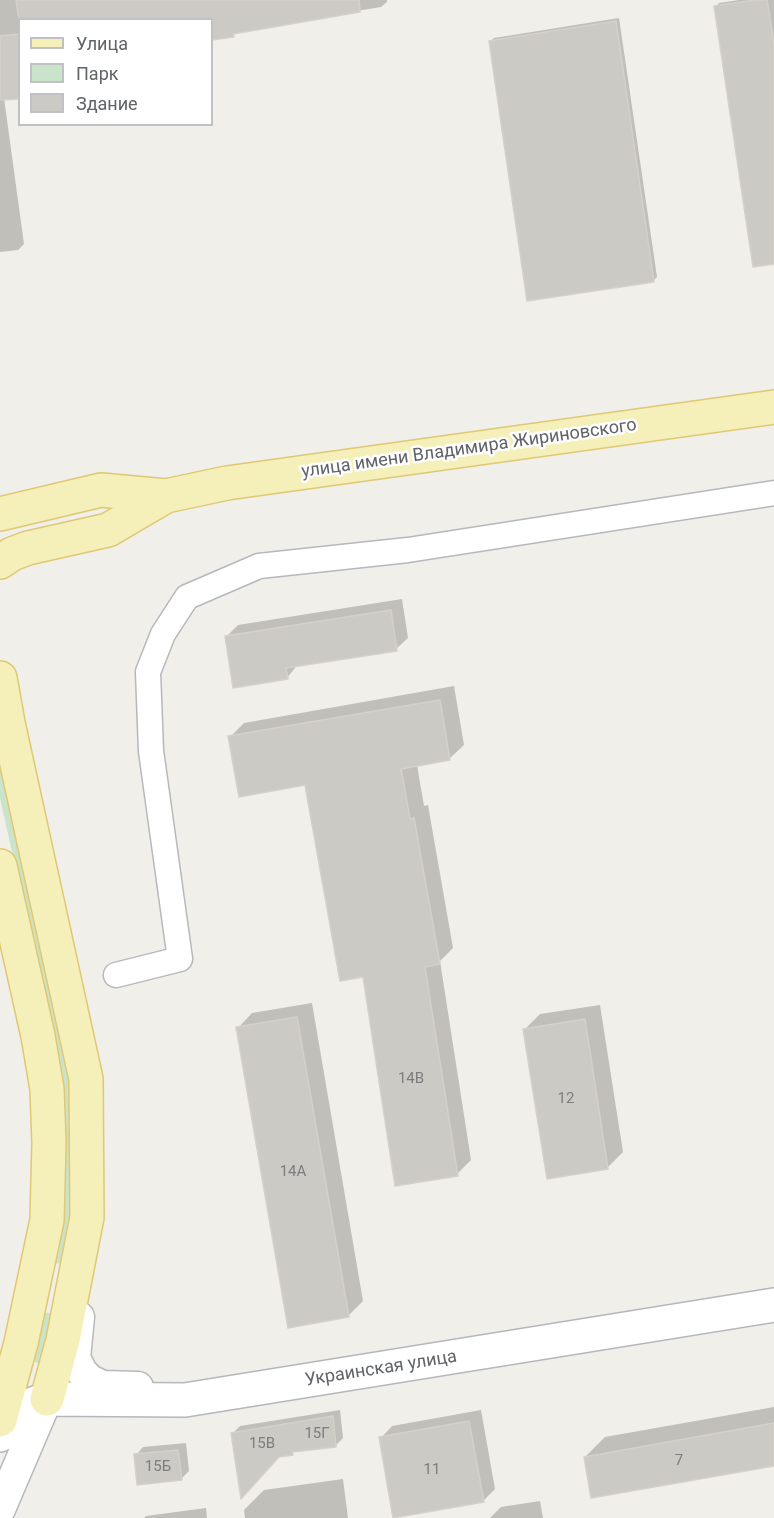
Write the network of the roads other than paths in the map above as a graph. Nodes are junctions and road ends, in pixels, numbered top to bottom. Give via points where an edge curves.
1 (774, 407) edge
2 (774, 493) edge
3 (166, 496) junction
4 (0, 514) edge
5 (0, 562) edge
6 (0, 678) edge
7 (0, 866) edge
8 (116, 975) dead end
9 (87, 1217) junction
10 (774, 1305) edge
11 (246, 1390) junction
12 (47, 1399) junction
13 (0, 1420) edge
14 (0, 1436) edge
15 (0, 1509) edge

1 - 3 main road, улица имени Владимира Жириновского via 227,483
2 - 8 street via 408,550 259,566 187,597 163,634 148,672 151,751 180,959
3 - 4 main road, улица имени Владимира Жириновского via 101,490
3 - 5 main road, улица имени Владимира Жириновского via 108,530 28,548
6 - 9 main road via 86,1079
7 - 13 main road via 40,1046 49,1143 47,1221
9 - 11 street via 88,1268 75,1342 75,1358 82,1372 103,1386
9 - 12 main road
10 - 11 main road, Украинская улица
11 - 12 main road, Украинская улица via 185,1400
12 - 14 main road via 30,1405 12,1428
12 - 15 street

